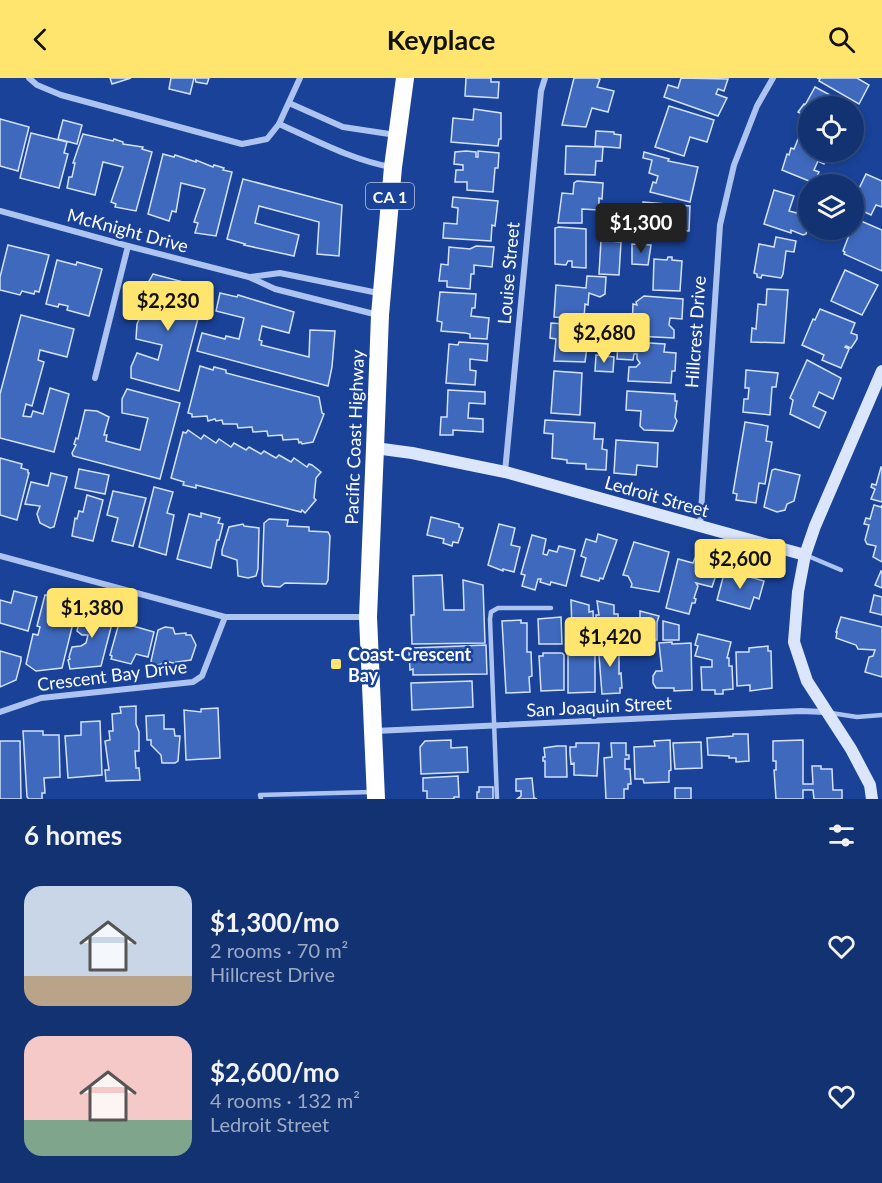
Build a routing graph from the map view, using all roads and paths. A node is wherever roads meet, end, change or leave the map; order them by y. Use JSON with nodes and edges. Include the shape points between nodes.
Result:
{"nodes":[{"id":1,"x":28,"y":78,"type":"edge"},
{"id":2,"x":300,"y":78,"type":"edge"},
{"id":3,"x":405,"y":78,"type":"edge"},
{"id":4,"x":545,"y":78,"type":"edge"},
{"id":5,"x":773,"y":78,"type":"edge"},
{"id":6,"x":289,"y":103,"type":"junction"},
{"id":7,"x":279,"y":124,"type":"junction"},
{"id":8,"x":397,"y":135,"type":"junction"},
{"id":9,"x":393,"y":167,"type":"junction"},
{"id":10,"x":0,"y":211,"type":"edge"},
{"id":11,"x":128,"y":246,"type":"junction"},
{"id":12,"x":249,"y":277,"type":"junction"},
{"id":13,"x":382,"y":293,"type":"junction"},
{"id":14,"x":380,"y":315,"type":"junction"},
{"id":15,"x":882,"y":371,"type":"edge"},
{"id":16,"x":95,"y":378,"type":"dead end"},
{"id":17,"x":375,"y":448,"type":"junction"},
{"id":18,"x":505,"y":472,"type":"junction"},
{"id":19,"x":700,"y":527,"type":"junction"},
{"id":20,"x":805,"y":555,"type":"junction"},
{"id":21,"x":0,"y":556,"type":"edge"},
{"id":22,"x":841,"y":570,"type":"dead end"},
{"id":23,"x":551,"y":608,"type":"dead end"},
{"id":24,"x":225,"y":617,"type":"junction"},
{"id":25,"x":368,"y":617,"type":"junction"},
{"id":26,"x":0,"y":712,"type":"edge"},
{"id":27,"x":825,"y":712,"type":"junction"},
{"id":28,"x":882,"y":715,"type":"edge"},
{"id":29,"x":493,"y":726,"type":"junction"},
{"id":30,"x":374,"y":731,"type":"junction"},
{"id":31,"x":376,"y":796,"type":"edge"},
{"id":32,"x":303,"y":797,"type":"edge"},
{"id":33,"x":261,"y":799,"type":"edge"},
{"id":34,"x":496,"y":799,"type":"edge"},
{"id":35,"x":872,"y":799,"type":"edge"}],
"edges":[{"from":1,"to":7,"type":"street","via":[[61,95],[242,144],[267,139]]},
{"from":2,"to":6,"type":"street"},
{"from":3,"to":8,"type":"highway","name":"Pacific Coast Highway","number":"CA 1"},
{"from":4,"to":18,"type":"street","name":"Louise Street"},
{"from":5,"to":19,"type":"street","name":"Hillcrest Drive","via":[[757,106],[734,165],[720,225]]},
{"from":6,"to":7,"type":"street"},
{"from":6,"to":8,"type":"street","via":[[343,128]]},
{"from":7,"to":9,"type":"street","via":[[334,148]]},
{"from":8,"to":9,"type":"highway","name":"Pacific Coast Highway","number":"CA 1"},
{"from":9,"to":13,"type":"highway","name":"Pacific Coast Highway","number":"CA 1"},
{"from":10,"to":11,"type":"street","name":"McKnight Drive"},
{"from":11,"to":12,"type":"street","name":"McKnight Drive"},
{"from":11,"to":16,"type":"street"},
{"from":12,"to":13,"type":"street","name":"McKnight Drive","via":[[280,273]]},
{"from":12,"to":14,"type":"street","name":"McKnight Drive","via":[[275,289]]},
{"from":13,"to":14,"type":"highway","name":"Pacific Coast Highway","number":"CA 1"},
{"from":14,"to":17,"type":"highway","name":"Pacific Coast Highway","number":"CA 1"},
{"from":15,"to":20,"type":"street"},
{"from":17,"to":18,"type":"street","name":"Ledroit Street"},
{"from":17,"to":25,"type":"highway","name":"Pacific Coast Highway","number":"CA 1"},
{"from":18,"to":19,"type":"street","name":"Ledroit Street"},
{"from":19,"to":20,"type":"street","name":"Ledroit Street"},
{"from":20,"to":22,"type":"lane"},
{"from":20,"to":27,"type":"street","via":[[794,642],[807,681]]},
{"from":21,"to":24,"type":"street"},
{"from":23,"to":29,"type":"lane","via":[[498,608],[491,612]]},
{"from":24,"to":25,"type":"street"},
{"from":24,"to":26,"type":"street","name":"Crescent Bay Drive","via":[[202,676],[193,682],[41,698]]},
{"from":25,"to":30,"type":"highway","name":"Pacific Coast Highway","number":"CA 1"},
{"from":27,"to":28,"type":"lane","via":[[857,717]]},
{"from":27,"to":29,"type":"street","name":"San Joaquin Street"},
{"from":27,"to":35,"type":"street","via":[[856,758],[870,785]]},
{"from":29,"to":30,"type":"street","name":"San Joaquin Street"},
{"from":29,"to":34,"type":"lane"},
{"from":30,"to":31,"type":"highway","name":"Pacific Coast Highway","number":"CA 1"},
{"from":31,"to":32,"type":"lane"},
{"from":32,"to":33,"type":"lane","via":[[260,795]]}]}
